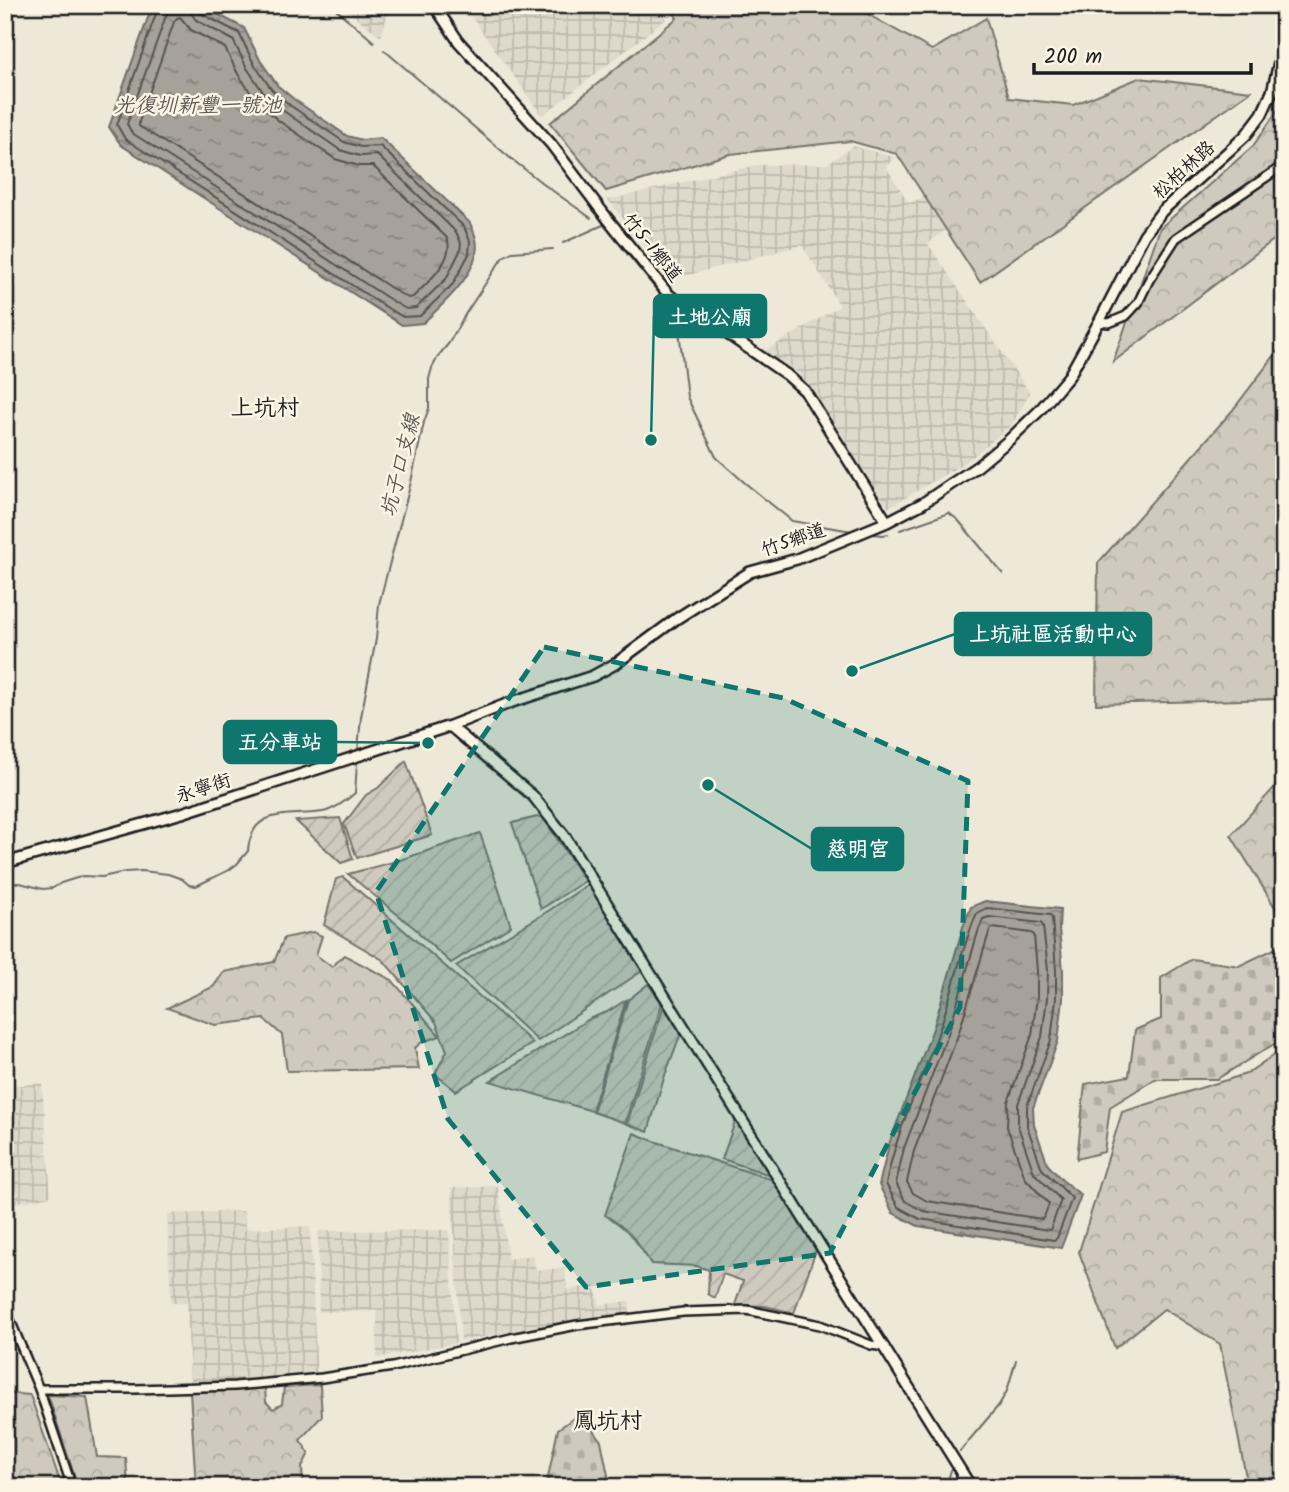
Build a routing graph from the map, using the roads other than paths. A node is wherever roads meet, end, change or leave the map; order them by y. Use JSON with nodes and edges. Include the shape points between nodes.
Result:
{"nodes":[{"id":1,"x":433,"y":5,"type":"edge"},
{"id":2,"x":1284,"y":42,"type":"edge"},
{"id":3,"x":1284,"y":165,"type":"edge"},
{"id":4,"x":1099,"y":322,"type":"junction"},
{"id":5,"x":887,"y":522,"type":"junction"},
{"id":6,"x":450,"y":726,"type":"junction"},
{"id":7,"x":5,"y":863,"type":"edge"},
{"id":8,"x":5,"y":1308,"type":"edge"},
{"id":9,"x":884,"y":1347,"type":"junction"},
{"id":10,"x":38,"y":1389,"type":"junction"},
{"id":11,"x":963,"y":1473,"type":"junction"},
{"id":12,"x":72,"y":1487,"type":"edge"},
{"id":13,"x":957,"y":1487,"type":"edge"},
{"id":14,"x":971,"y":1487,"type":"edge"}],
"edges":[{"from":1,"to":5,"type":"street","name":"竹5-1鄉道","via":[[459,42],[551,144],[668,294],[805,390]]},
{"from":2,"to":4,"type":"street","name":"松柏林路","via":[[1262,114],[1246,135],[1156,218]]},
{"from":3,"to":4,"type":"street","via":[[1175,239],[1139,303],[1126,316]]},
{"from":4,"to":5,"type":"street","name":"竹5鄉道","via":[[1069,376],[1009,440],[951,485]]},
{"from":5,"to":6,"type":"street","name":"竹5鄉道","via":[[797,559],[750,572],[593,676]]},
{"from":6,"to":7,"type":"street","name":"永寧街","via":[[182,813]]},
{"from":6,"to":9,"type":"street","via":[[533,796],[564,835]]},
{"from":8,"to":10,"type":"street"},
{"from":9,"to":10,"type":"street","via":[[820,1325],[747,1310],[683,1312],[577,1325],[393,1367],[322,1378],[135,1390]]},
{"from":9,"to":11,"type":"street"},
{"from":10,"to":12,"type":"street"},
{"from":11,"to":13,"type":"street"},
{"from":11,"to":14,"type":"street"}]}
